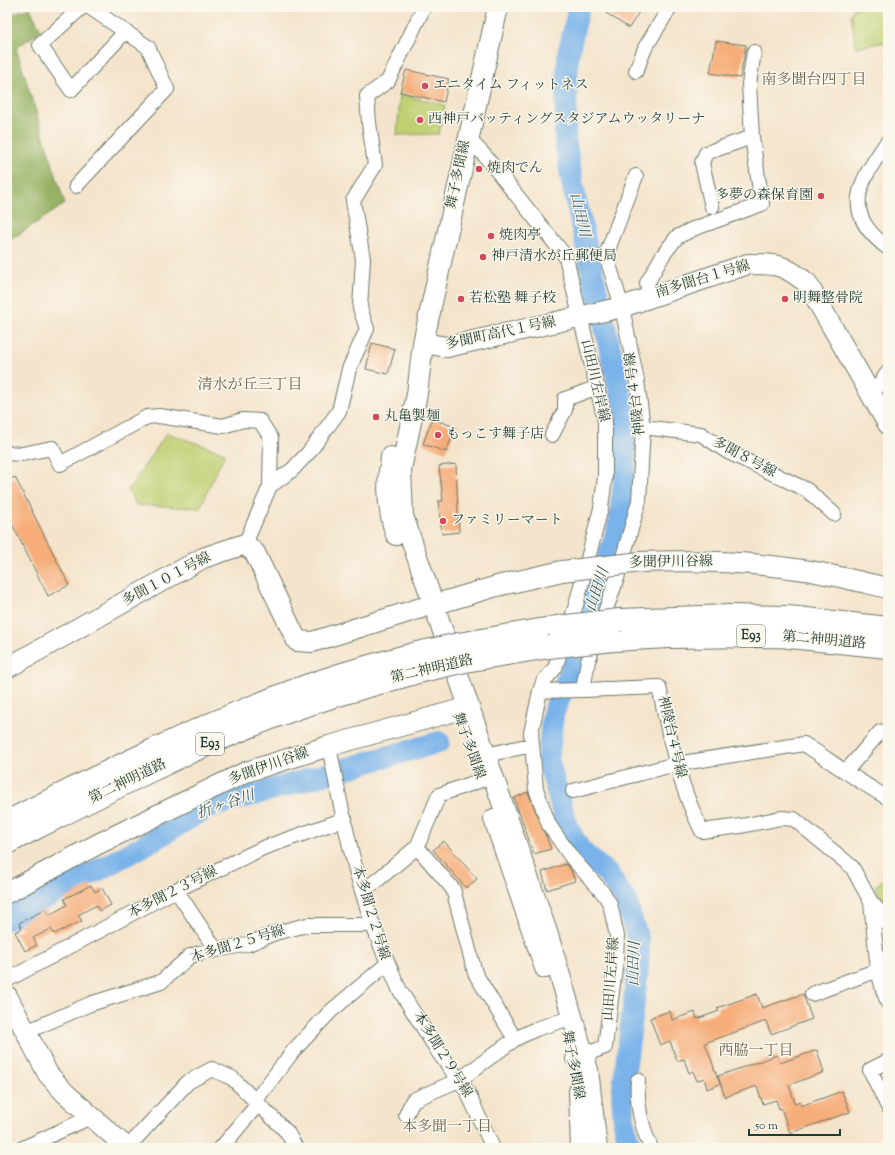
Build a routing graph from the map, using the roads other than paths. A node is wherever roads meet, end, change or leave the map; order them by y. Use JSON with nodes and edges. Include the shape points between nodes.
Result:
{"nodes":[{"id":1,"x":82,"y":7,"type":"edge"},
{"id":2,"x":89,"y":7,"type":"edge"},
{"id":3,"x":424,"y":7,"type":"edge"},
{"id":4,"x":498,"y":7,"type":"edge"},
{"id":5,"x":670,"y":7,"type":"edge"},
{"id":6,"x":125,"y":32,"type":"junction"},
{"id":7,"x":754,"y":52,"type":"dead end"},
{"id":8,"x":636,"y":71,"type":"dead end"},
{"id":9,"x":467,"y":137,"type":"junction"},
{"id":10,"x":752,"y":137,"type":"junction"},
{"id":11,"x":888,"y":140,"type":"edge"},
{"id":12,"x":636,"y":176,"type":"dead end"},
{"id":13,"x":76,"y":186,"type":"dead end"},
{"id":14,"x":712,"y":207,"type":"dead end"},
{"id":15,"x":888,"y":248,"type":"edge"},
{"id":16,"x":649,"y":296,"type":"junction"},
{"id":17,"x":622,"y":307,"type":"junction"},
{"id":18,"x":579,"y":317,"type":"junction"},
{"id":19,"x":422,"y":343,"type":"junction"},
{"id":20,"x":888,"y":372,"type":"edge"},
{"id":21,"x":598,"y":387,"type":"junction"},
{"id":22,"x":872,"y":394,"type":"junction"},
{"id":23,"x":888,"y":424,"type":"edge"},
{"id":24,"x":643,"y":427,"type":"junction"},
{"id":25,"x":552,"y":435,"type":"dead end"},
{"id":26,"x":7,"y":453,"type":"edge"},
{"id":27,"x":270,"y":486,"type":"junction"},
{"id":28,"x":834,"y":514,"type":"dead end"},
{"id":29,"x":245,"y":544,"type":"junction"},
{"id":30,"x":888,"y":588,"type":"edge"},
{"id":31,"x":427,"y":606,"type":"junction"},
{"id":32,"x":888,"y":628,"type":"edge"},
{"id":33,"x":553,"y":637,"type":"junction"},
{"id":34,"x":888,"y":647,"type":"edge"},
{"id":35,"x":420,"y":662,"type":"junction"},
{"id":36,"x":7,"y":668,"type":"edge"},
{"id":37,"x":583,"y":690,"type":"junction"},
{"id":38,"x":540,"y":691,"type":"junction"},
{"id":39,"x":462,"y":708,"type":"junction"},
{"id":40,"x":888,"y":731,"type":"edge"},
{"id":41,"x":531,"y":744,"type":"junction"},
{"id":42,"x":329,"y":746,"type":"junction"},
{"id":43,"x":486,"y":756,"type":"junction"},
{"id":44,"x":676,"y":764,"type":"junction"},
{"id":45,"x":846,"y":771,"type":"junction"},
{"id":46,"x":487,"y":779,"type":"junction"},
{"id":47,"x":573,"y":791,"type":"dead end"},
{"id":48,"x":888,"y":798,"type":"edge"},
{"id":49,"x":345,"y":819,"type":"junction"},
{"id":50,"x":7,"y":822,"type":"edge"},
{"id":51,"x":7,"y":843,"type":"edge"},
{"id":52,"x":417,"y":847,"type":"junction"},
{"id":53,"x":176,"y":890,"type":"junction"},
{"id":54,"x":362,"y":890,"type":"junction"},
{"id":55,"x":7,"y":893,"type":"edge"},
{"id":56,"x":871,"y":902,"type":"junction"},
{"id":57,"x":372,"y":925,"type":"junction"},
{"id":58,"x":888,"y":925,"type":"edge"},
{"id":59,"x":216,"y":950,"type":"junction"},
{"id":60,"x":388,"y":964,"type":"junction"},
{"id":61,"x":878,"y":970,"type":"junction"},
{"id":62,"x":7,"y":980,"type":"edge"},
{"id":63,"x":812,"y":994,"type":"dead end"},
{"id":64,"x":7,"y":996,"type":"edge"},
{"id":65,"x":888,"y":1003,"type":"edge"},
{"id":66,"x":568,"y":1019,"type":"junction"},
{"id":67,"x":26,"y":1032,"type":"junction"},
{"id":68,"x":515,"y":1039,"type":"junction"},
{"id":69,"x":579,"y":1058,"type":"junction"},
{"id":70,"x":888,"y":1061,"type":"edge"},
{"id":71,"x":459,"y":1080,"type":"junction"},
{"id":72,"x":638,"y":1080,"type":"dead end"},
{"id":73,"x":257,"y":1102,"type":"junction"},
{"id":74,"x":888,"y":1107,"type":"edge"},
{"id":75,"x":406,"y":1115,"type":"dead end"},
{"id":76,"x":91,"y":1117,"type":"junction"},
{"id":77,"x":597,"y":1140,"type":"edge"},
{"id":78,"x":24,"y":1148,"type":"edge"},
{"id":79,"x":127,"y":1148,"type":"edge"},
{"id":80,"x":221,"y":1148,"type":"edge"},
{"id":81,"x":296,"y":1148,"type":"edge"},
{"id":82,"x":492,"y":1148,"type":"edge"},
{"id":83,"x":581,"y":1148,"type":"edge"},
{"id":84,"x":606,"y":1148,"type":"edge"},
{"id":85,"x":651,"y":1148,"type":"edge"}],
"edges":[{"from":1,"to":6,"type":"street","via":[[40,45],[71,90]]},
{"from":2,"to":6,"type":"street"},
{"from":3,"to":27,"type":"street","via":[[388,81],[367,96],[375,165],[354,200],[363,259],[360,308],[367,329],[349,369],[339,411],[309,452],[292,470]]},
{"from":4,"to":9,"type":"street","name":"舞子多聞線"},
{"from":5,"to":8,"type":"street","via":[[645,48]]},
{"from":6,"to":13,"type":"street","via":[[148,47],[167,89]]},
{"from":7,"to":10,"type":"street","via":[[749,84]]},
{"from":9,"to":18,"type":"street","name":"山田川左岸線","via":[[566,258]]},
{"from":9,"to":19,"type":"street","name":"舞子多聞線"},
{"from":10,"to":14,"type":"street","via":[[706,152],[702,163]]},
{"from":10,"to":16,"type":"street","via":[[762,204],[677,236],[647,283]]},
{"from":11,"to":15,"type":"street","via":[[870,166],[858,190],[858,201],[863,221],[876,239]]},
{"from":12,"to":17,"type":"street","name":"神陵台４号線","via":[[606,255]]},
{"from":16,"to":17,"type":"street","name":"南多聞台１号線"},
{"from":16,"to":22,"type":"street","name":"南多聞台１号線","via":[[748,264],[769,264],[788,268],[807,283]]},
{"from":17,"to":18,"type":"street","name":"南多聞台１号線"},
{"from":17,"to":24,"type":"street","name":"神陵台４号線","via":[[637,381]]},
{"from":18,"to":19,"type":"street","name":"多聞町高代１号線","via":[[447,347]]},
{"from":18,"to":21,"type":"street","name":"山田川左岸線"},
{"from":19,"to":31,"type":"street","name":"舞子多聞線","via":[[417,394],[401,469],[403,516]]},
{"from":20,"to":22,"type":"street"},
{"from":21,"to":25,"type":"street","via":[[565,399],[565,410]]},
{"from":21,"to":38,"type":"street","name":"山田川左岸線","via":[[605,422],[602,508],[576,605],[555,668],[543,682]]},
{"from":22,"to":23,"type":"street","name":"南多聞台１号線"},
{"from":24,"to":28,"type":"street","name":"多聞８号線","via":[[701,434],[728,452],[807,490]]},
{"from":24,"to":37,"type":"street","name":"神陵台４号線","via":[[639,501],[617,578],[588,661]]},
{"from":26,"to":27,"type":"street","via":[[22,454],[52,448],[60,464],[147,417],[159,416],[223,426],[243,420],[260,421],[271,438]]},
{"from":27,"to":29,"type":"street"},
{"from":29,"to":31,"type":"street","via":[[255,553],[297,640],[312,642]]},
{"from":29,"to":36,"type":"street","name":"多聞１０１号線","via":[[203,558]]},
{"from":30,"to":31,"type":"street","name":"多聞伊川谷線","bridge":true,"via":[[810,571],[758,565],[641,562],[562,571]]},
{"from":31,"to":39,"type":"street","name":"舞子多聞線"},
{"from":32,"to":33,"type":"highway","name":"第二神明道路","number":"E93","bridge":true,"via":[[788,617],[729,616],[620,620]]},
{"from":33,"to":34,"type":"highway","name":"第二神明道路","number":"E93","bridge":true,"via":[[613,640],[684,636],[780,636]]},
{"from":33,"to":35,"type":"highway","name":"第二神明道路","number":"E93","bridge":true},
{"from":35,"to":50,"type":"highway","name":"第二神明道路","number":"E93","via":[[361,669],[303,687],[234,714],[113,769]]},
{"from":35,"to":51,"type":"highway","name":"第二神明道路","number":"E93","via":[[240,731],[148,772]]},
{"from":37,"to":38,"type":"street"},
{"from":37,"to":44,"type":"street","name":"神陵台４号線","via":[[659,687]]},
{"from":38,"to":41,"type":"street","name":"山田川左岸線"},
{"from":39,"to":42,"type":"street","name":"多聞伊川谷線"},
{"from":39,"to":43,"type":"street","name":"舞子多聞線"},
{"from":39,"to":46,"type":"street","name":"舞子多聞線"},
{"from":40,"to":45,"type":"street","via":[[880,732]]},
{"from":41,"to":43,"type":"street"},
{"from":41,"to":69,"type":"street","name":"山田川左岸線","via":[[536,789],[549,825],[572,858],[604,894],[610,904],[617,936],[605,1047]]},
{"from":42,"to":49,"type":"street","name":"本多聞２２号線"},
{"from":42,"to":55,"type":"street","name":"多聞伊川谷線","via":[[246,772],[96,845]]},
{"from":43,"to":46,"type":"street","name":"舞子多聞線"},
{"from":44,"to":45,"type":"street","via":[[804,744]]},
{"from":44,"to":47,"type":"street"},
{"from":44,"to":56,"type":"street","name":"神陵台４号線","via":[[688,804],[702,831],[781,818],[794,819],[852,867]]},
{"from":45,"to":48,"type":"street","via":[[857,781]]},
{"from":46,"to":52,"type":"street","via":[[439,795]]},
{"from":46,"to":66,"type":"street","name":"舞子多聞線","via":[[528,873]]},
{"from":49,"to":53,"type":"street","name":"本多聞２３号線","via":[[263,848]]},
{"from":49,"to":54,"type":"street","name":"本多聞２２号線"},
{"from":52,"to":54,"type":"street"},
{"from":52,"to":68,"type":"street","via":[[453,889],[475,973]]},
{"from":53,"to":59,"type":"street"},
{"from":53,"to":62,"type":"street","name":"本多聞２３号線"},
{"from":54,"to":57,"type":"street","name":"本多聞２２号線"},
{"from":56,"to":58,"type":"street","via":[[882,913]]},
{"from":56,"to":61,"type":"street","name":"神陵台４号線"},
{"from":57,"to":59,"type":"street","name":"本多聞２５号線","via":[[307,924],[248,944]]},
{"from":57,"to":60,"type":"street","name":"本多聞２２号線"},
{"from":59,"to":67,"type":"street","name":"本多聞２５号線","via":[[190,956],[161,982],[90,1004]]},
{"from":60,"to":71,"type":"street","name":"本多聞２９号線","via":[[399,989]]},
{"from":60,"to":73,"type":"street","name":"本多聞２２号線","via":[[326,1016],[294,1050]]},
{"from":61,"to":63,"type":"street"},
{"from":61,"to":65,"type":"street","name":"神陵台４号線"},
{"from":64,"to":67,"type":"street"},
{"from":66,"to":68,"type":"street"},
{"from":66,"to":69,"type":"street","name":"舞子多聞線"},
{"from":67,"to":76,"type":"street","via":[[48,1074],[64,1093]]},
{"from":68,"to":71,"type":"street"},
{"from":69,"to":77,"type":"street","name":"舞子多聞線"},
{"from":69,"to":83,"type":"street","name":"舞子多聞線"},
{"from":70,"to":74,"type":"street","via":[[870,1070]]},
{"from":71,"to":75,"type":"street","via":[[413,1100]]},
{"from":71,"to":82,"type":"street","name":"本多聞２９号線","via":[[467,1091]]},
{"from":72,"to":85,"type":"street","via":[[636,1098],[640,1120]]},
{"from":73,"to":79,"type":"street","via":[[232,1078],[212,1068],[188,1082]]},
{"from":73,"to":80,"type":"street","name":"本多聞２２号線"},
{"from":73,"to":81,"type":"street","via":[[287,1132]]},
{"from":76,"to":78,"type":"street"},
{"from":76,"to":79,"type":"street"},
{"from":77,"to":84,"type":"street"}]}
